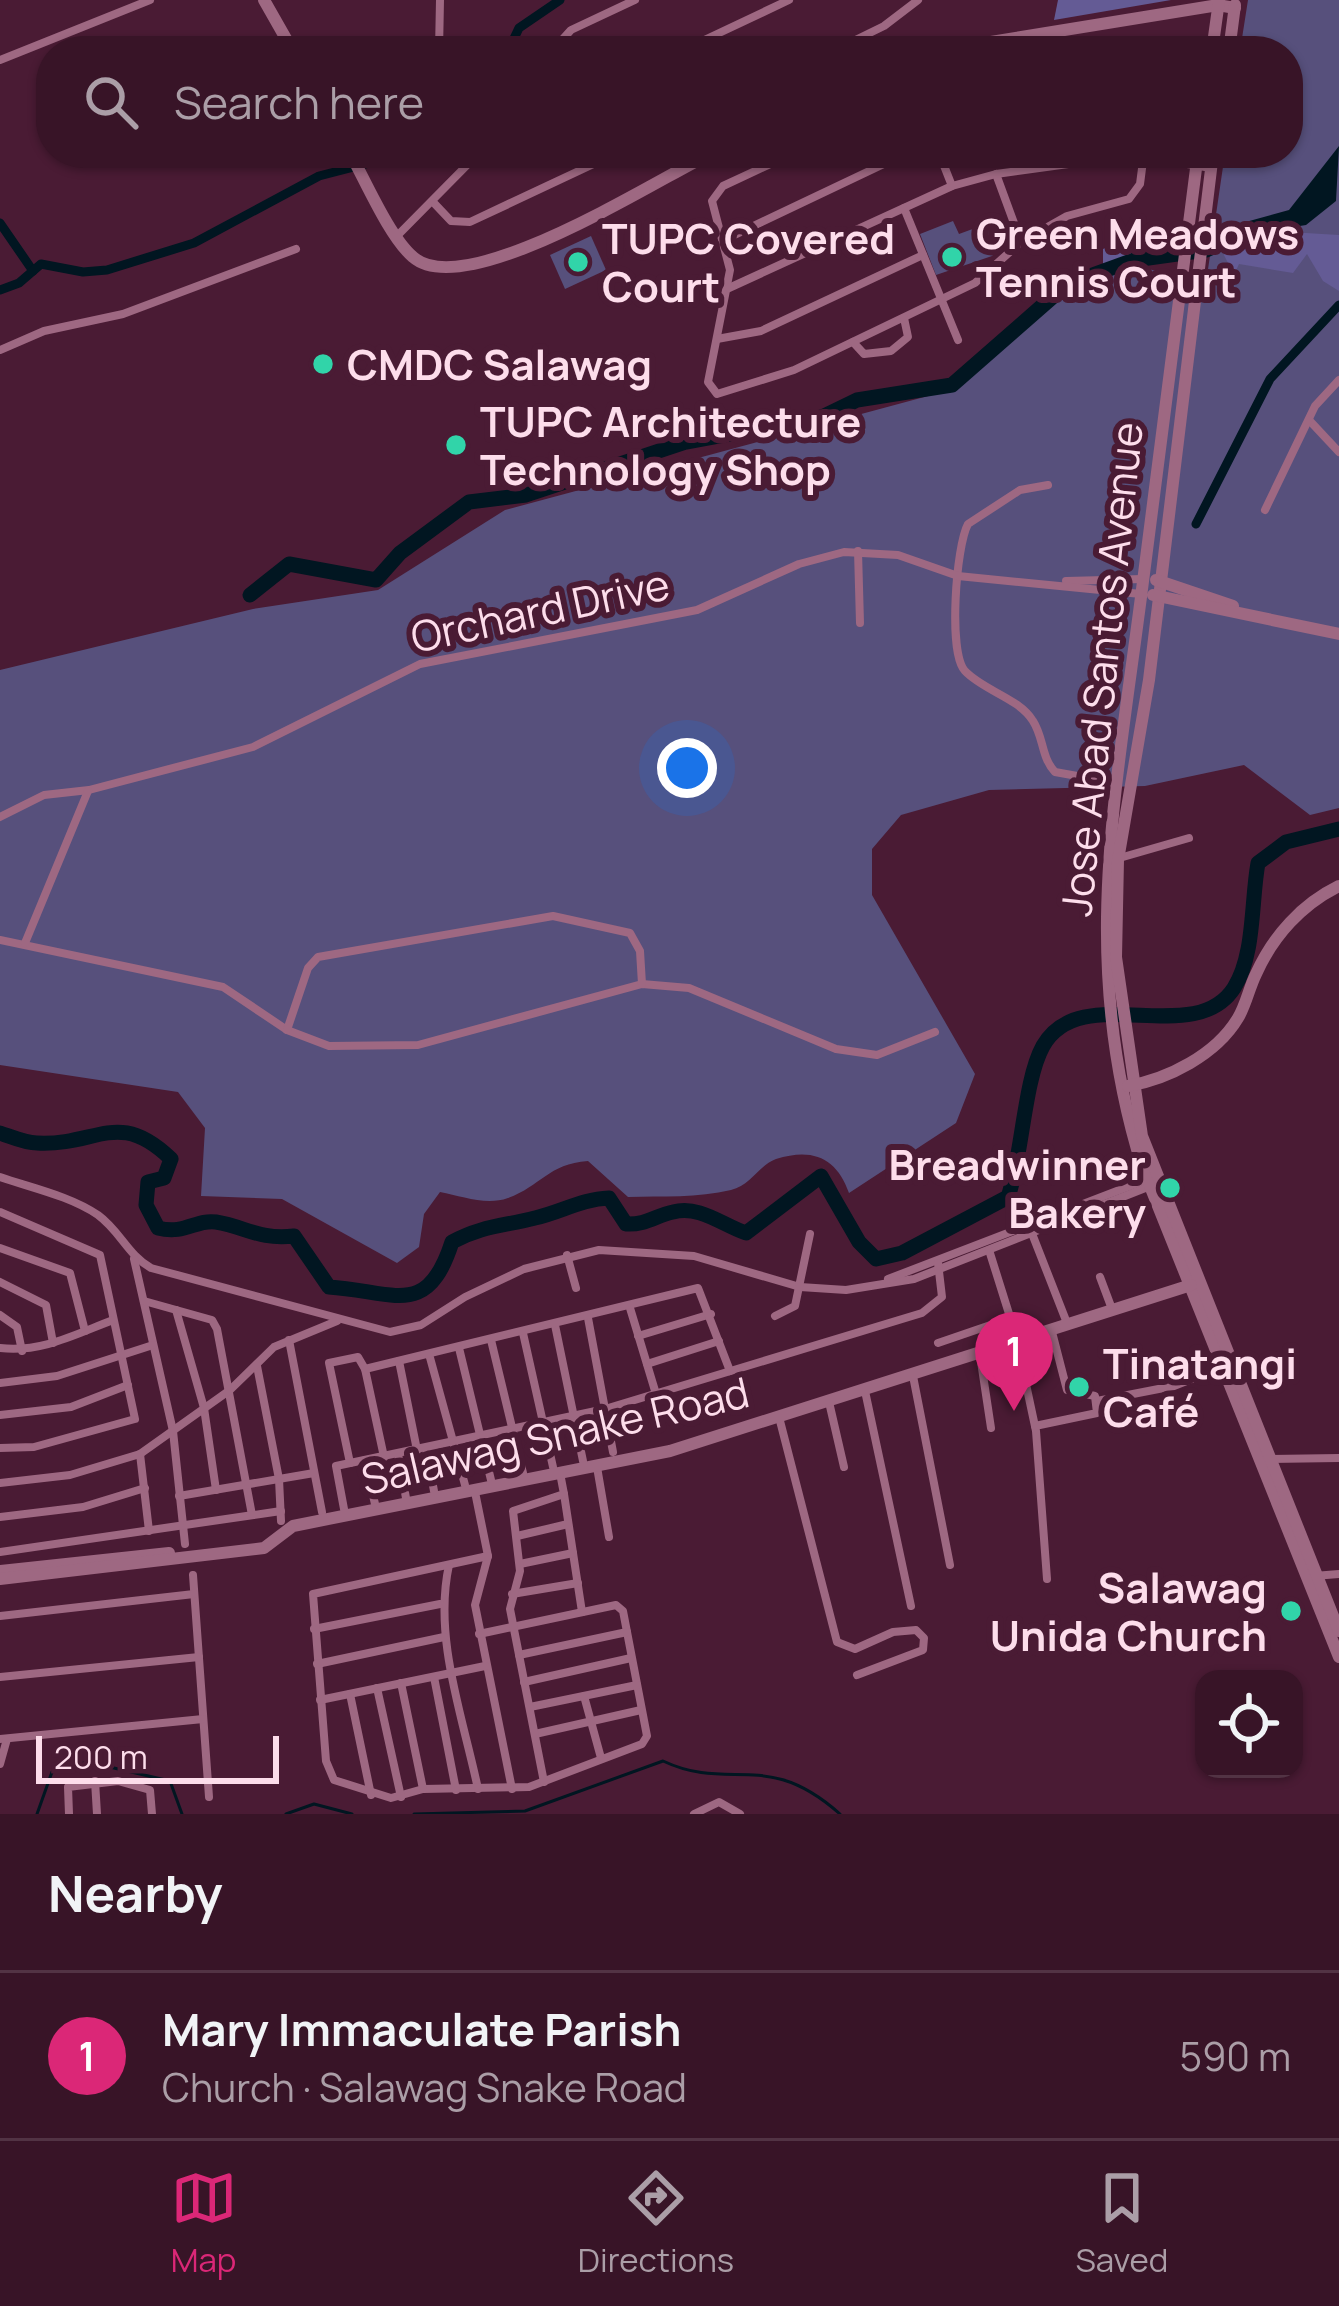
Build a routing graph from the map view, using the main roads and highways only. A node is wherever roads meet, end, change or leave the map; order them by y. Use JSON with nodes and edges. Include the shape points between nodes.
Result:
{"nodes":[{"id":1,"x":264,"y":0,"type":"edge"},
{"id":2,"x":1219,"y":3,"type":"edge"},
{"id":3,"x":1235,"y":4,"type":"edge"},
{"id":4,"x":284,"y":36,"type":"edge"},
{"id":5,"x":1024,"y":36,"type":"edge"},
{"id":6,"x":1214,"y":36,"type":"edge"},
{"id":7,"x":1231,"y":36,"type":"edge"},
{"id":8,"x":359,"y":168,"type":"edge"},
{"id":9,"x":682,"y":168,"type":"edge"},
{"id":10,"x":1203,"y":168,"type":"edge"},
{"id":11,"x":1205,"y":168,"type":"edge"},
{"id":12,"x":1143,"y":579,"type":"junction"},
{"id":13,"x":1159,"y":588,"type":"junction"},
{"id":14,"x":1141,"y":595,"type":"junction"},
{"id":15,"x":1336,"y":633,"type":"edge"},
{"id":16,"x":1113,"y":859,"type":"junction"},
{"id":17,"x":1339,"y":886,"type":"edge"},
{"id":18,"x":1126,"y":1078,"type":"junction"},
{"id":19,"x":1193,"y":1285,"type":"junction"},
{"id":20,"x":0,"y":1575,"type":"edge"},
{"id":21,"x":1312,"y":1577,"type":"junction"},
{"id":22,"x":1339,"y":1631,"type":"edge"},
{"id":23,"x":1339,"y":1657,"type":"edge"}],
"edges":[{"from":1,"to":4,"type":"main road"},
{"from":2,"to":3,"type":"main road"},
{"from":2,"to":5,"type":"main road"},
{"from":2,"to":6,"type":"main road"},
{"from":3,"to":7,"type":"main road"},
{"from":8,"to":9,"type":"main road","via":[[409,254],[427,265],[512,254]]},
{"from":10,"to":12,"type":"main road","name":"Jose Abad Santos Avenue"},
{"from":11,"to":13,"type":"main road","name":"Jose Abad Santos Avenue","via":[[1204,235]]},
{"from":12,"to":13,"type":"main road","name":"Orchard Drive"},
{"from":12,"to":14,"type":"main road","name":"Jose Abad Santos Avenue"},
{"from":13,"to":14,"type":"main road","name":"Orchard Drive"},
{"from":13,"to":15,"type":"main road","name":"Orchard Drive"},
{"from":13,"to":16,"type":"main road","name":"Jose Abad Santos Avenue","via":[[1136,769]]},
{"from":14,"to":16,"type":"main road","name":"Jose Abad Santos Avenue"},
{"from":16,"to":18,"type":"main road","name":"Jose Abad Santos Avenue","via":[[1103,920]]},
{"from":17,"to":18,"type":"main road","via":[[1289,923],[1226,1034],[1181,1069]]},
{"from":18,"to":19,"type":"main road","name":"Jose Abad Santos Avenue","via":[[1151,1182]]},
{"from":19,"to":20,"type":"main road","name":"Salawag Snake Road","via":[[670,1450],[293,1526],[272,1539]]},
{"from":19,"to":21,"type":"main road","name":"Jose Abad Santos Avenue"},
{"from":21,"to":22,"type":"main road","name":"Jose Abad Santos Avenue"},
{"from":21,"to":23,"type":"main road","name":"Jose Abad Santos Avenue"}]}
